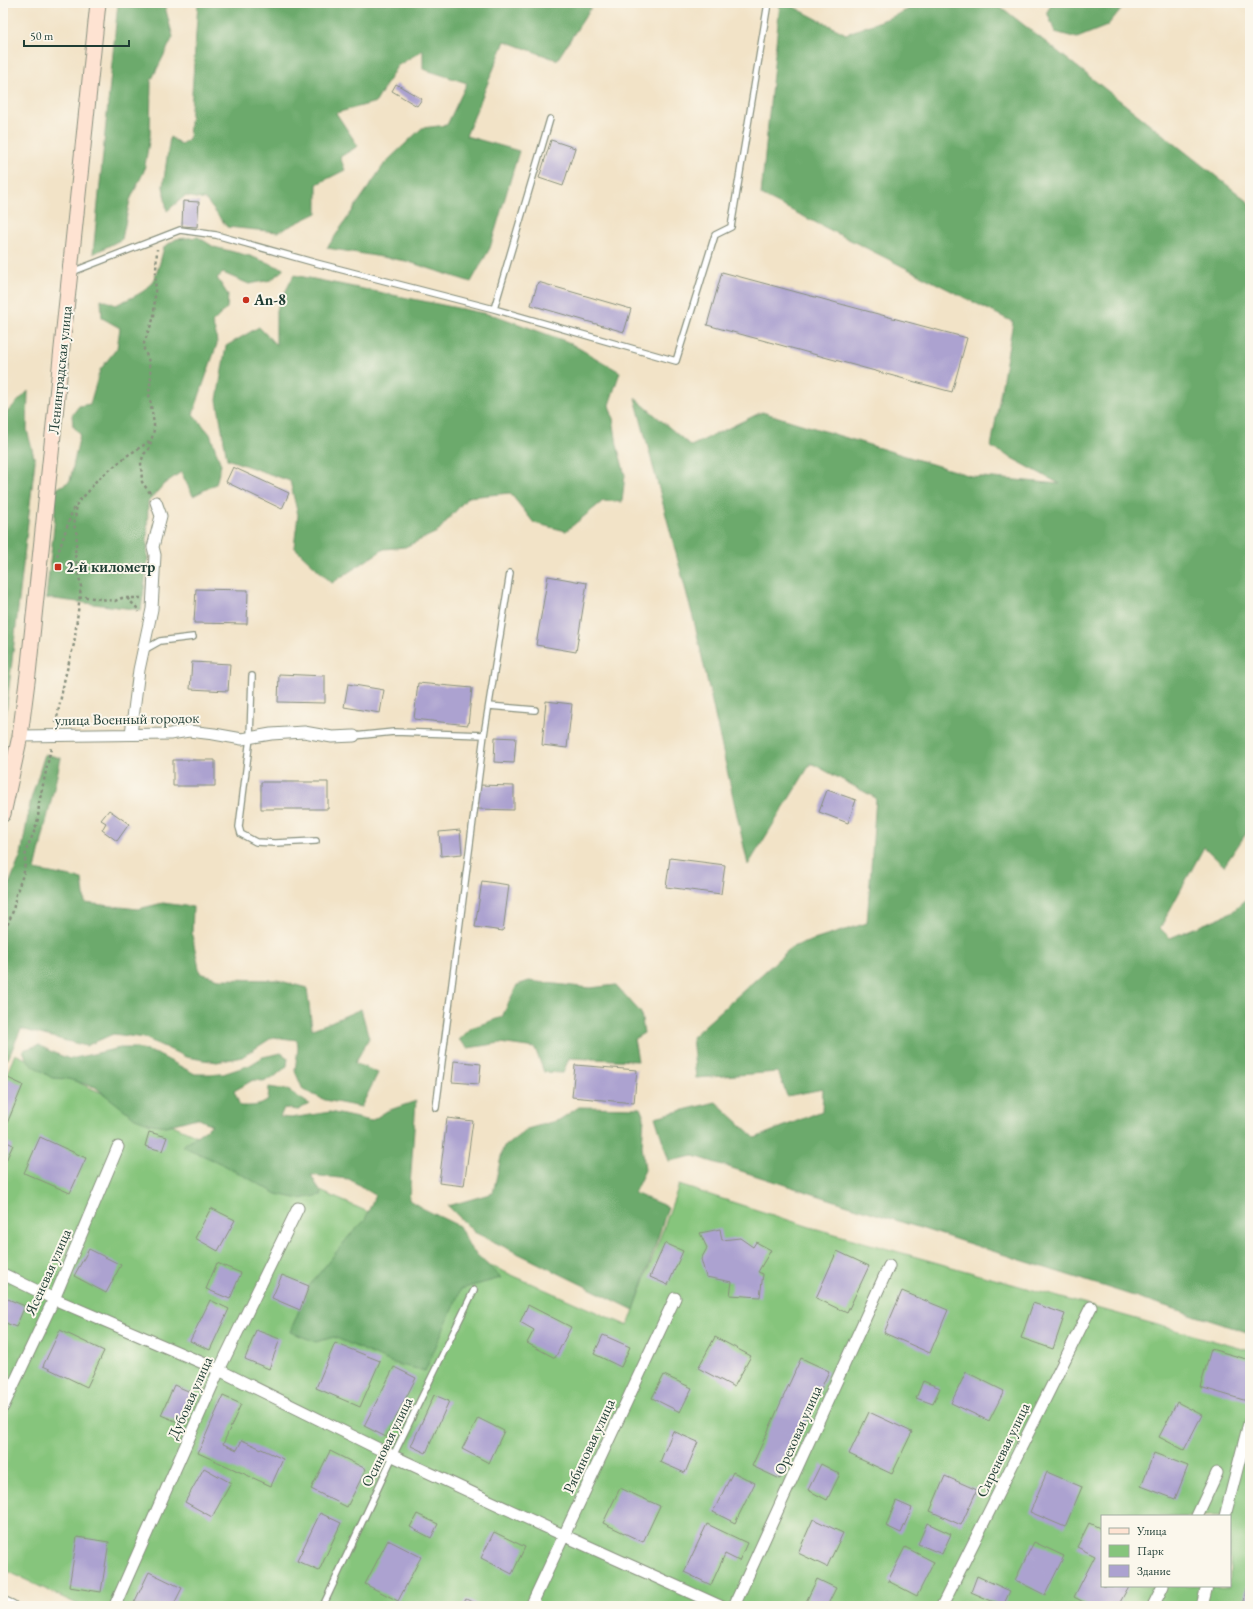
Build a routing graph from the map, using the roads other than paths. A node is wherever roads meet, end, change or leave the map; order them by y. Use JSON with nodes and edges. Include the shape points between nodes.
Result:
{"nodes":[{"id":1,"x":98,"y":3,"type":"edge"},
{"id":2,"x":768,"y":3,"type":"edge"},
{"id":3,"x":550,"y":119,"type":"dead end"},
{"id":4,"x":69,"y":273,"type":"junction"},
{"id":5,"x":494,"y":309,"type":"junction"},
{"id":6,"x":156,"y":502,"type":"road end"},
{"id":7,"x":510,"y":573,"type":"dead end"},
{"id":8,"x":193,"y":637,"type":"dead end"},
{"id":9,"x":142,"y":651,"type":"junction"},
{"id":10,"x":252,"y":676,"type":"dead end"},
{"id":11,"x":489,"y":706,"type":"junction"},
{"id":12,"x":534,"y":710,"type":"dead end"},
{"id":13,"x":131,"y":734,"type":"junction"},
{"id":14,"x":484,"y":735,"type":"junction"},
{"id":15,"x":20,"y":736,"type":"junction"},
{"id":16,"x":354,"y":736,"type":"joint"},
{"id":17,"x":250,"y":738,"type":"junction"},
{"id":18,"x":4,"y":809,"type":"edge"},
{"id":19,"x":316,"y":841,"type":"dead end"},
{"id":20,"x":436,"y":1108,"type":"dead end"},
{"id":21,"x":118,"y":1147,"type":"dead end"},
{"id":22,"x":298,"y":1208,"type":"dead end"},
{"id":23,"x":889,"y":1266,"type":"dead end"},
{"id":24,"x":3,"y":1274,"type":"edge"},
{"id":25,"x":474,"y":1290,"type":"dead end"},
{"id":26,"x":54,"y":1298,"type":"junction"},
{"id":27,"x":674,"y":1298,"type":"dead end"},
{"id":28,"x":1091,"y":1307,"type":"dead end"},
{"id":29,"x":219,"y":1370,"type":"junction"},
{"id":30,"x":3,"y":1407,"type":"edge"},
{"id":31,"x":1249,"y":1423,"type":"dead end"},
{"id":32,"x":393,"y":1456,"type":"junction"},
{"id":33,"x":1217,"y":1473,"type":"dead end"},
{"id":34,"x":1196,"y":1515,"type":"edge"},
{"id":35,"x":1225,"y":1515,"type":"edge"},
{"id":36,"x":563,"y":1536,"type":"junction"},
{"id":37,"x":1162,"y":1587,"type":"edge"},
{"id":38,"x":1207,"y":1587,"type":"edge"},
{"id":39,"x":3,"y":1602,"type":"edge"},
{"id":40,"x":116,"y":1603,"type":"dead end"},
{"id":41,"x":12,"y":1606,"type":"edge"},
{"id":42,"x":323,"y":1606,"type":"edge"},
{"id":43,"x":530,"y":1606,"type":"edge"},
{"id":44,"x":720,"y":1606,"type":"edge"},
{"id":45,"x":734,"y":1606,"type":"edge"},
{"id":46,"x":942,"y":1606,"type":"edge"},
{"id":47,"x":1153,"y":1606,"type":"edge"},
{"id":48,"x":1202,"y":1606,"type":"edge"}],
"edges":[{"from":1,"to":4,"type":"main road","name":"Ленинградская улица"},
{"from":2,"to":5,"type":"lane","via":[[731,227],[715,235],[676,361]]},
{"from":3,"to":5,"type":"lane"},
{"from":4,"to":5,"type":"lane","via":[[180,230],[216,236]]},
{"from":4,"to":15,"type":"main road","name":"Ленинградская улица","via":[[41,558]]},
{"from":6,"to":9,"type":"street","via":[[161,516],[153,547],[153,598]]},
{"from":7,"to":11,"type":"lane"},
{"from":8,"to":9,"type":"lane","via":[[160,641]]},
{"from":9,"to":13,"type":"street"},
{"from":10,"to":17,"type":"lane"},
{"from":11,"to":12,"type":"lane"},
{"from":11,"to":14,"type":"lane"},
{"from":13,"to":15,"type":"street","name":"улица Военный городок"},
{"from":13,"to":17,"type":"street","name":"улица Военный городок","via":[[170,734],[189,731],[235,739]]},
{"from":14,"to":16,"type":"lane","via":[[394,732]]},
{"from":14,"to":20,"type":"lane"},
{"from":15,"to":18,"type":"main road","name":"Ленинградская улица"},
{"from":16,"to":17,"type":"street","name":"улица Военный городок","via":[[332,737],[304,732]]},
{"from":17,"to":19,"type":"lane","via":[[239,827],[241,834],[256,842]]},
{"from":21,"to":26,"type":"street","name":"Ясеневая улица"},
{"from":22,"to":29,"type":"street","name":"Дубовая улица"},
{"from":23,"to":45,"type":"street","name":"Ореховая улица"},
{"from":24,"to":26,"type":"street"},
{"from":25,"to":32,"type":"lane","name":"Осиновая улица"},
{"from":26,"to":29,"type":"street"},
{"from":26,"to":30,"type":"street","name":"Ясеневая улица"},
{"from":27,"to":36,"type":"street","name":"Рябиновая улица"},
{"from":28,"to":46,"type":"street","name":"Сиреневая улица"},
{"from":29,"to":32,"type":"street"},
{"from":29,"to":40,"type":"street","name":"Дубовая улица"},
{"from":31,"to":35,"type":"street"},
{"from":32,"to":36,"type":"street"},
{"from":32,"to":42,"type":"lane","name":"Осиновая улица"},
{"from":33,"to":34,"type":"street"},
{"from":36,"to":43,"type":"street","name":"Рябиновая улица"},
{"from":36,"to":44,"type":"street"},
{"from":37,"to":47,"type":"street"},
{"from":38,"to":48,"type":"street"},
{"from":39,"to":41,"type":"street"}]}
